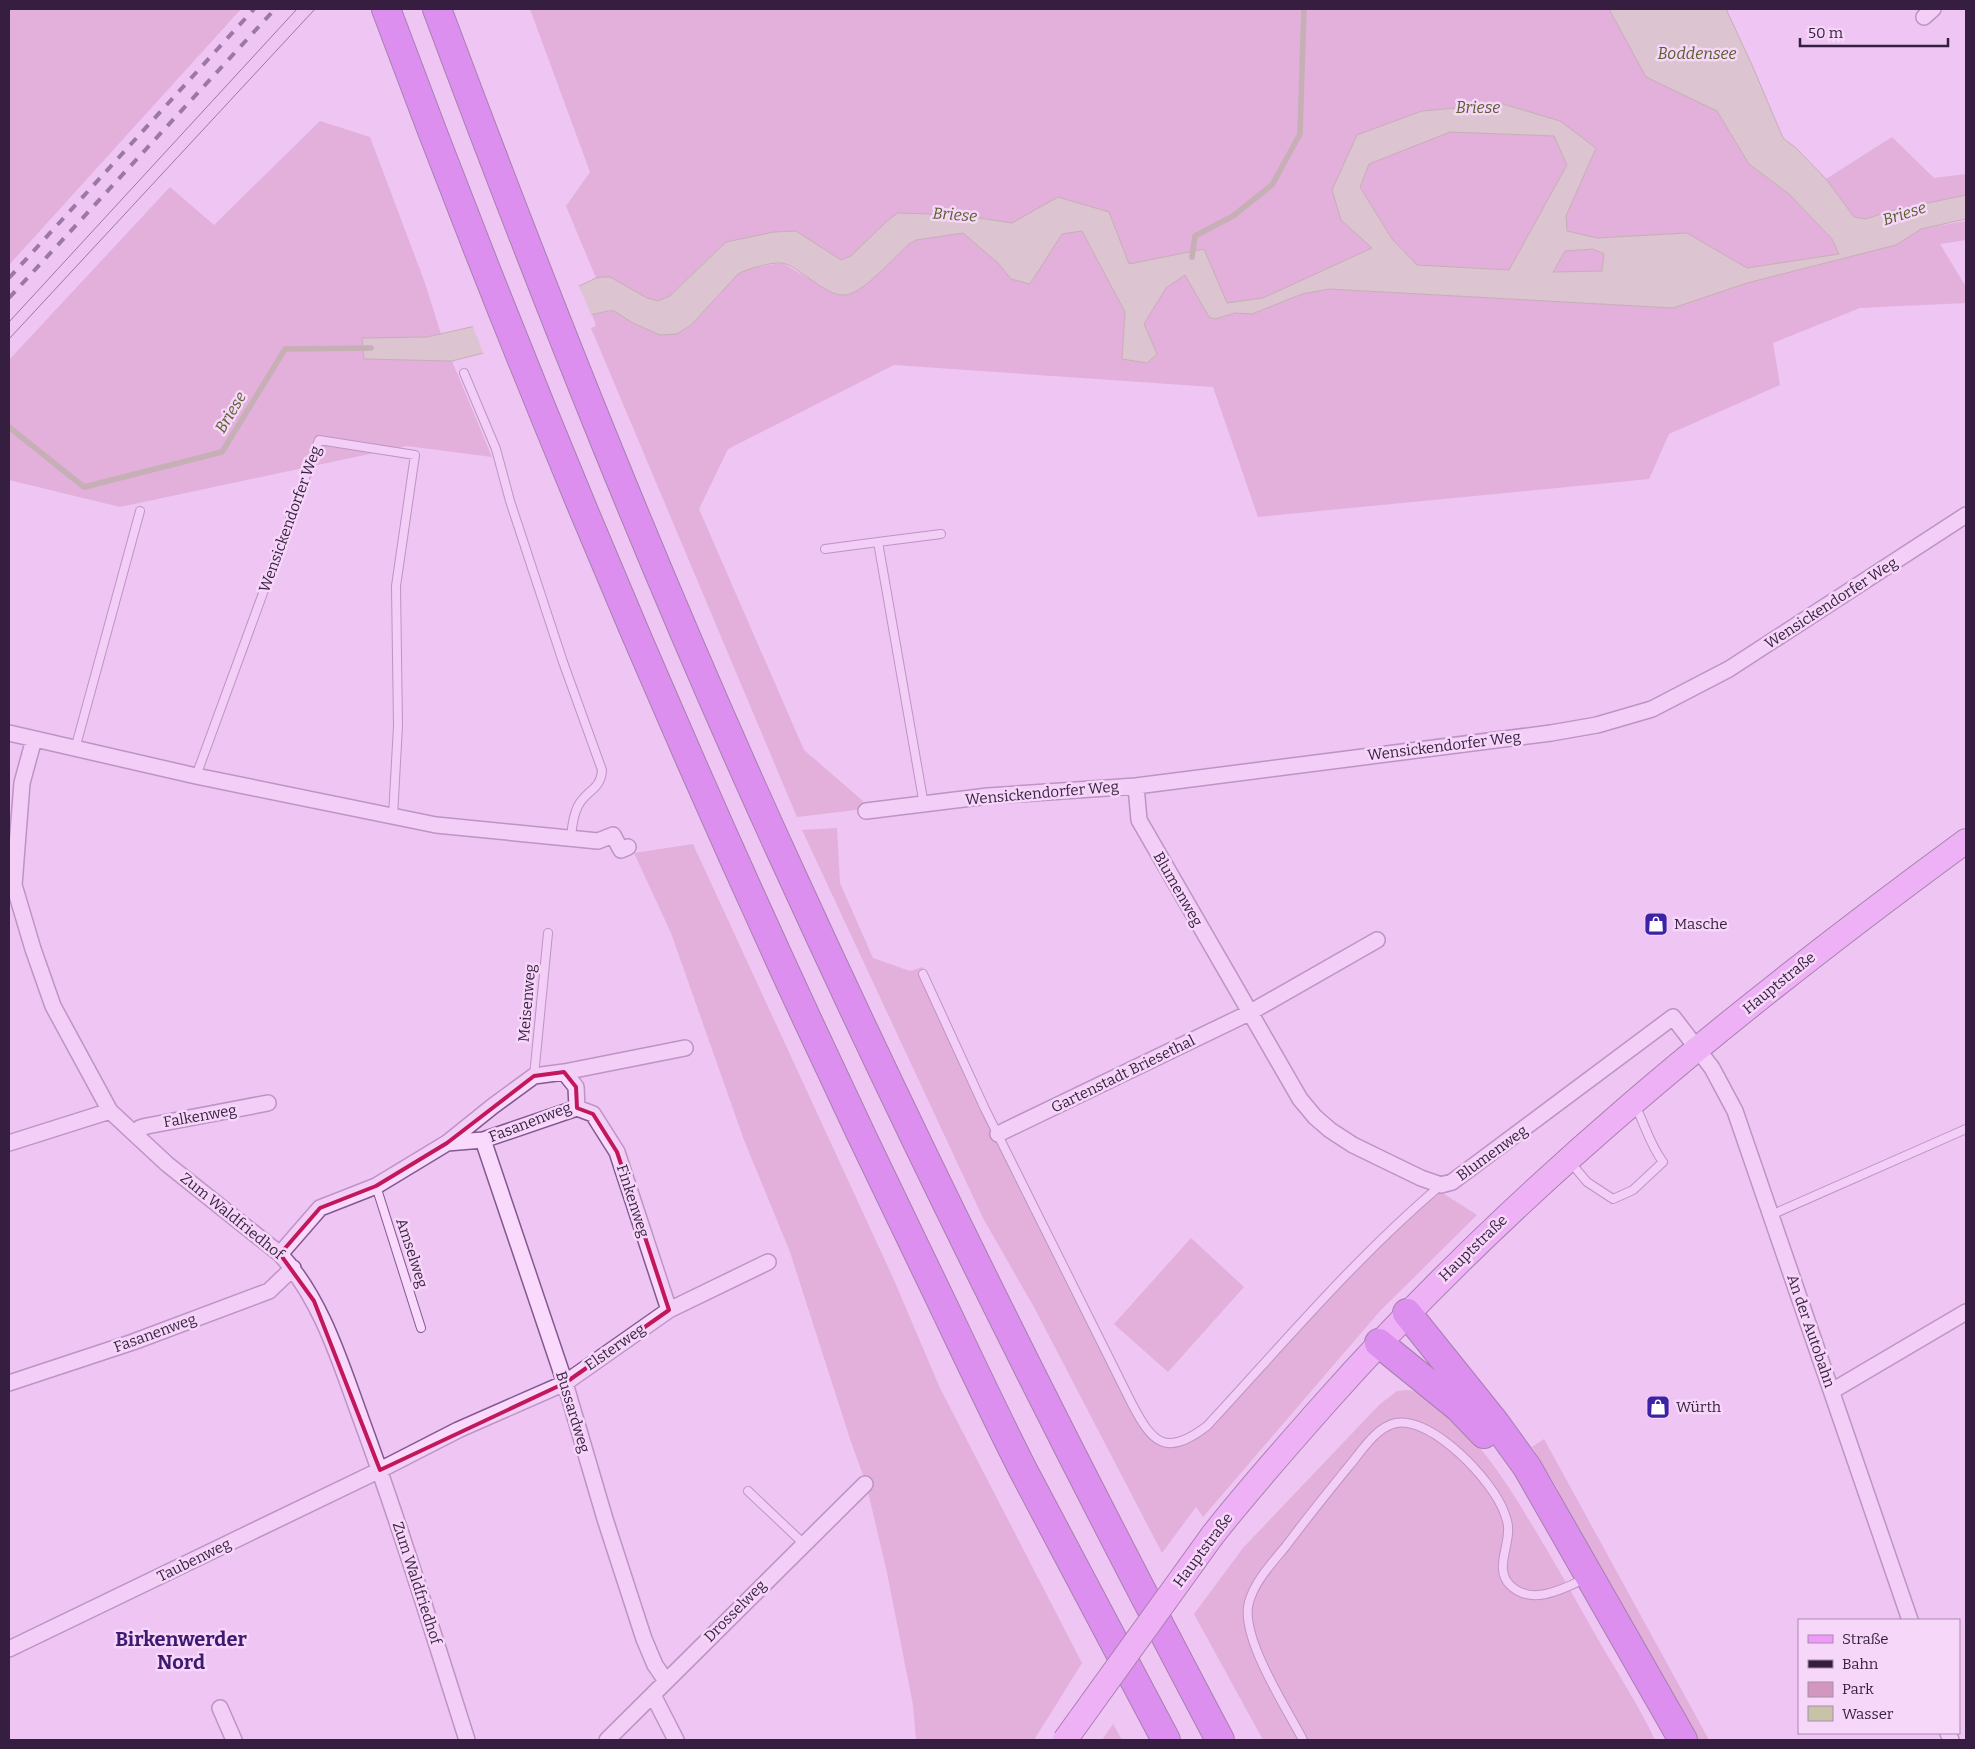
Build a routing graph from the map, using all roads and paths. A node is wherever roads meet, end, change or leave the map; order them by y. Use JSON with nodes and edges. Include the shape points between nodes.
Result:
{"nodes":[{"id":1,"x":386,"y":9,"type":"edge"},
{"id":2,"x":437,"y":9,"type":"edge"},
{"id":3,"x":464,"y":374,"type":"dead end"},
{"id":4,"x":140,"y":511,"type":"dead end"},
{"id":5,"x":1966,"y":515,"type":"edge"},
{"id":6,"x":941,"y":534,"type":"dead end"},
{"id":7,"x":878,"y":542,"type":"junction"},
{"id":8,"x":825,"y":549,"type":"dead end"},
{"id":9,"x":9,"y":733,"type":"edge"},
{"id":10,"x":34,"y":740,"type":"junction"},
{"id":11,"x":75,"y":749,"type":"junction"},
{"id":12,"x":196,"y":776,"type":"junction"},
{"id":13,"x":16,"y":780,"type":"edge"},
{"id":14,"x":1136,"y":786,"type":"junction"},
{"id":15,"x":924,"y":805,"type":"junction"},
{"id":16,"x":866,"y":811,"type":"dead end"},
{"id":17,"x":393,"y":816,"type":"junction"},
{"id":18,"x":570,"y":838,"type":"junction"},
{"id":19,"x":1966,"y":841,"type":"edge"},
{"id":20,"x":628,"y":847,"type":"dead end"},
{"id":21,"x":11,"y":886,"type":"edge"},
{"id":22,"x":548,"y":933,"type":"dead end"},
{"id":23,"x":1377,"y":940,"type":"dead end"},
{"id":24,"x":923,"y":974,"type":"dead end"},
{"id":25,"x":1249,"y":1013,"type":"junction"},
{"id":26,"x":685,"y":1048,"type":"dead end"},
{"id":27,"x":1698,"y":1050,"type":"junction"},
{"id":28,"x":564,"y":1072,"type":"junction"},
{"id":29,"x":534,"y":1076,"type":"junction"},
{"id":30,"x":268,"y":1103,"type":"dead end"},
{"id":31,"x":1634,"y":1103,"type":"junction"},
{"id":32,"x":576,"y":1108,"type":"junction"},
{"id":33,"x":110,"y":1111,"type":"junction"},
{"id":34,"x":1966,"y":1128,"type":"edge"},
{"id":35,"x":135,"y":1134,"type":"junction"},
{"id":36,"x":998,"y":1134,"type":"junction"},
{"id":37,"x":483,"y":1140,"type":"junction"},
{"id":38,"x":9,"y":1143,"type":"edge"},
{"id":39,"x":447,"y":1143,"type":"junction"},
{"id":40,"x":1568,"y":1160,"type":"junction"},
{"id":41,"x":376,"y":1186,"type":"junction"},
{"id":42,"x":1441,"y":1186,"type":"junction"},
{"id":43,"x":1771,"y":1215,"type":"junction"},
{"id":44,"x":280,"y":1254,"type":"junction"},
{"id":45,"x":768,"y":1262,"type":"dead end"},
{"id":46,"x":293,"y":1268,"type":"junction"},
{"id":47,"x":668,"y":1310,"type":"junction"},
{"id":48,"x":1966,"y":1312,"type":"edge"},
{"id":49,"x":1407,"y":1313,"type":"junction"},
{"id":50,"x":422,"y":1328,"type":"dead end"},
{"id":51,"x":1379,"y":1343,"type":"junction"},
{"id":52,"x":9,"y":1383,"type":"edge"},
{"id":53,"x":565,"y":1383,"type":"junction"},
{"id":54,"x":1832,"y":1391,"type":"junction"},
{"id":55,"x":380,"y":1470,"type":"junction"},
{"id":56,"x":865,"y":1484,"type":"dead end"},
{"id":57,"x":748,"y":1491,"type":"dead end"},
{"id":58,"x":804,"y":1543,"type":"junction"},
{"id":59,"x":1580,"y":1581,"type":"junction"},
{"id":60,"x":1910,"y":1619,"type":"edge"},
{"id":61,"x":9,"y":1649,"type":"edge"},
{"id":62,"x":666,"y":1681,"type":"junction"},
{"id":63,"x":653,"y":1695,"type":"junction"},
{"id":64,"x":220,"y":1708,"type":"dead end"},
{"id":65,"x":234,"y":1740,"type":"edge"},
{"id":66,"x":467,"y":1740,"type":"edge"},
{"id":67,"x":607,"y":1740,"type":"edge"},
{"id":68,"x":676,"y":1740,"type":"edge"},
{"id":69,"x":1065,"y":1740,"type":"edge"},
{"id":70,"x":1166,"y":1740,"type":"edge"},
{"id":71,"x":1220,"y":1740,"type":"edge"},
{"id":72,"x":1303,"y":1740,"type":"edge"},
{"id":73,"x":1670,"y":1740,"type":"edge"},
{"id":74,"x":1683,"y":1740,"type":"edge"}],
"edges":[{"from":1,"to":70,"type":"highway","via":[[498,302],[708,804],[828,1065],[1022,1467]]},
{"from":2,"to":71,"type":"highway","via":[[564,340],[701,670],[790,872],[994,1303]]},
{"from":3,"to":18,"type":"lane","via":[[496,449],[547,614],[602,770],[596,788],[578,806]]},
{"from":4,"to":11,"type":"lane"},
{"from":5,"to":14,"type":"street","name":"Wensickendorfer Weg","via":[[1728,669],[1652,709],[1597,725],[1551,732]]},
{"from":6,"to":7,"type":"lane"},
{"from":7,"to":8,"type":"lane"},
{"from":7,"to":15,"type":"lane"},
{"from":9,"to":10,"type":"street"},
{"from":10,"to":11,"type":"street"},
{"from":10,"to":13,"type":"street","name":"Zum Waldfriedhof"},
{"from":11,"to":12,"type":"street"},
{"from":12,"to":17,"type":"street"},
{"from":12,"to":17,"type":"lane","name":"Wensickendorfer Weg","via":[[319,440],[415,455],[396,586],[398,726]]},
{"from":13,"to":21,"type":"street","name":"Zum Waldfriedhof"},
{"from":14,"to":15,"type":"street","name":"Wensickendorfer Weg","via":[[988,796]]},
{"from":14,"to":25,"type":"street","name":"Blumenweg","via":[[1138,820]]},
{"from":15,"to":16,"type":"street","name":"Wensickendorfer Weg"},
{"from":17,"to":18,"type":"street","via":[[436,825]]},
{"from":18,"to":20,"type":"street","via":[[598,841],[613,835],[621,850]]},
{"from":19,"to":27,"type":"main road","name":"Hauptstraße","via":[[1859,920]]},
{"from":21,"to":33,"type":"street","name":"Zum Waldfriedhof","via":[[53,1006]]},
{"from":22,"to":29,"type":"lane","name":"Meisenweg"},
{"from":23,"to":25,"type":"street"},
{"from":24,"to":36,"type":"lane"},
{"from":25,"to":36,"type":"street","name":"Gartenstadt Briesethal"},
{"from":25,"to":42,"type":"street","name":"Blumenweg","via":[[1315,1117],[1353,1146]]},
{"from":26,"to":28,"type":"street","name":"Fasanenweg"},
{"from":27,"to":31,"type":"main road","name":"Hauptstraße"},
{"from":27,"to":42,"type":"street","name":"Blumenweg","via":[[1673,1017],[1468,1171]]},
{"from":27,"to":43,"type":"street","name":"An der Autobahn","via":[[1712,1068],[1735,1111]]},
{"from":28,"to":29,"type":"street","name":"Fasanenweg"},
{"from":28,"to":32,"type":"street","name":"Fasanenweg","via":[[576,1087]]},
{"from":29,"to":39,"type":"street","name":"Fasanenweg"},
{"from":30,"to":35,"type":"street","name":"Falkenweg","via":[[147,1126]]},
{"from":31,"to":40,"type":"main road","name":"Hauptstraße"},
{"from":31,"to":40,"type":"lane","via":[[1647,1127],[1652,1147],[1663,1162],[1634,1190],[1613,1198],[1593,1186]]},
{"from":32,"to":37,"type":"street","name":"Fasanenweg"},
{"from":32,"to":47,"type":"street","name":"Finkenweg","via":[[593,1114],[617,1152]]},
{"from":33,"to":35,"type":"street","name":"Zum Waldfriedhof"},
{"from":33,"to":38,"type":"street"},
{"from":34,"to":43,"type":"lane"},
{"from":35,"to":44,"type":"street","name":"Zum Waldfriedhof"},
{"from":36,"to":42,"type":"lane","via":[[1143,1425],[1156,1440],[1167,1443],[1178,1443],[1207,1426],[1362,1258],[1404,1216]]},
{"from":37,"to":39,"type":"street","name":"Fasanenweg"},
{"from":37,"to":53,"type":"street","name":"Bussardweg"},
{"from":39,"to":41,"type":"street","name":"Fasanenweg"},
{"from":40,"to":49,"type":"main road","name":"Hauptstraße","via":[[1500,1221]]},
{"from":41,"to":44,"type":"street","name":"Fasanenweg","via":[[320,1208]]},
{"from":41,"to":50,"type":"lane","name":"Amselweg"},
{"from":43,"to":54,"type":"street","name":"An der Autobahn"},
{"from":44,"to":46,"type":"street","name":"Zum Waldfriedhof"},
{"from":45,"to":47,"type":"street","name":"Elsterweg"},
{"from":46,"to":52,"type":"street","name":"Fasanenweg","via":[[269,1291],[133,1342]]},
{"from":46,"to":55,"type":"street","name":"Zum Waldfriedhof","via":[[314,1300],[338,1355]]},
{"from":47,"to":53,"type":"street","name":"Elsterweg"},
{"from":48,"to":54,"type":"street"},
{"from":49,"to":51,"type":"main road","name":"Hauptstraße"},
{"from":49,"to":74,"type":"highway","via":[[1528,1467]]},
{"from":51,"to":59,"type":"highway","via":[[1460,1408],[1483,1433],[1523,1486]]},
{"from":51,"to":69,"type":"main road","name":"Hauptstraße","bridge":true,"via":[[1212,1536]]},
{"from":53,"to":55,"type":"street","name":"Elsterweg","via":[[458,1430]]},
{"from":53,"to":62,"type":"street","name":"Bussardweg","via":[[644,1639]]},
{"from":54,"to":60,"type":"street","name":"An der Autobahn"},
{"from":55,"to":61,"type":"street","name":"Taubenweg"},
{"from":55,"to":66,"type":"street","name":"Zum Waldfriedhof"},
{"from":56,"to":58,"type":"street","name":"Drosselweg"},
{"from":57,"to":58,"type":"lane"},
{"from":58,"to":62,"type":"street","name":"Drosselweg"},
{"from":59,"to":72,"type":"lane","via":[[1560,1590],[1536,1595],[1524,1594],[1514,1588],[1505,1577],[1503,1567],[1508,1527],[1504,1511],[1481,1476],[1456,1450],[1428,1430],[1406,1423],[1388,1426],[1368,1444],[1317,1505],[1260,1579],[1249,1601],[1247,1612],[1252,1637],[1264,1667]]},
{"from":59,"to":73,"type":"highway"},
{"from":62,"to":63,"type":"street","name":"Drosselweg"},
{"from":63,"to":67,"type":"street","name":"Drosselweg"},
{"from":63,"to":68,"type":"street"},
{"from":64,"to":65,"type":"street"}]}
